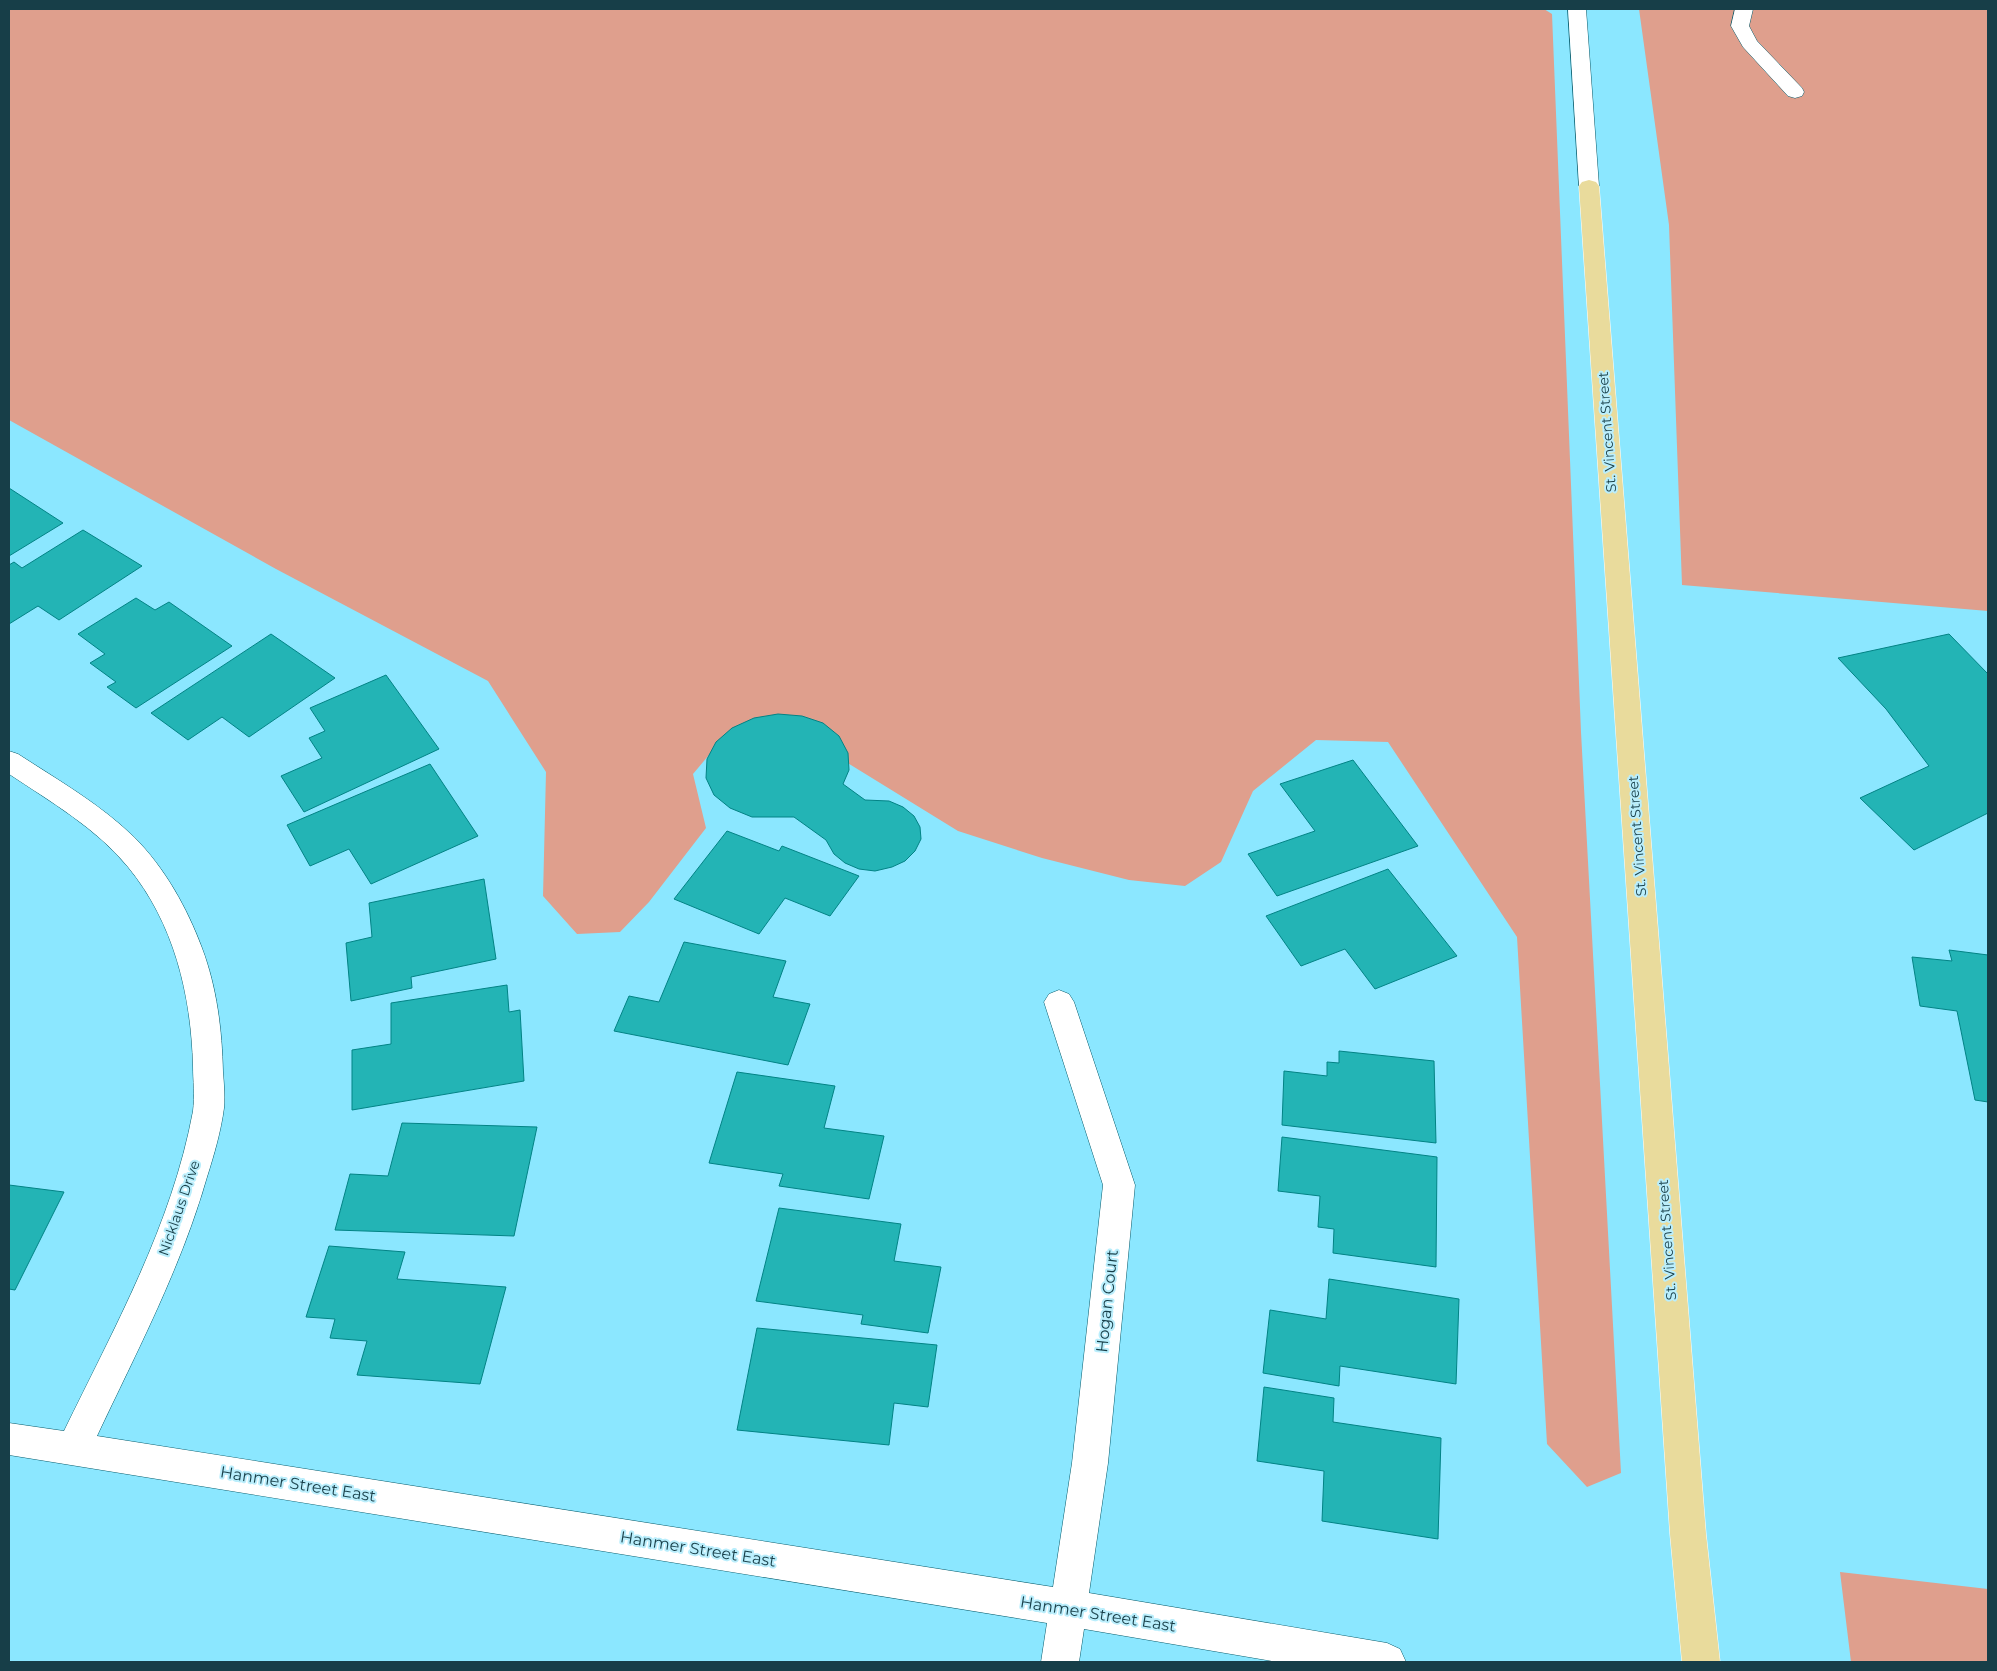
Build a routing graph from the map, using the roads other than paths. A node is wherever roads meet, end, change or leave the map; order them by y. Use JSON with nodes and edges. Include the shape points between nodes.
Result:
{"nodes":[{"id":1,"x":1577,"y":9,"type":"edge"},
{"id":2,"x":1744,"y":9,"type":"edge"},
{"id":3,"x":1795,"y":92,"type":"dead end"},
{"id":4,"x":1589,"y":186,"type":"joint"},
{"id":5,"x":9,"y":761,"type":"edge"},
{"id":6,"x":1059,"y":1002,"type":"dead end"},
{"id":7,"x":9,"y":1439,"type":"edge"},
{"id":8,"x":74,"y":1448,"type":"junction"},
{"id":9,"x":1068,"y":1608,"type":"junction"},
{"id":10,"x":1060,"y":1662,"type":"edge"},
{"id":11,"x":1387,"y":1662,"type":"edge"},
{"id":12,"x":1700,"y":1662,"type":"edge"}],
"edges":[{"from":1,"to":4,"type":"street","name":"St. Vincent Street"},
{"from":2,"to":3,"type":"street","via":[[1740,26],[1749,43]]},
{"from":4,"to":12,"type":"main road","name":"St. Vincent Street"},
{"from":5,"to":8,"type":"street","name":"Nicklaus Drive","via":[[92,816],[138,860],[176,916],[199,978],[208,1042],[208,1109],[191,1183],[166,1249]]},
{"from":6,"to":9,"type":"street","name":"Hogan Court","via":[[1119,1185],[1090,1463]]},
{"from":7,"to":8,"type":"street","name":"Hanmer Street East"},
{"from":8,"to":9,"type":"street","name":"Hanmer Street East"},
{"from":9,"to":10,"type":"street","name":"Hogan Court"},
{"from":9,"to":11,"type":"street","name":"Hanmer Street East"}]}
